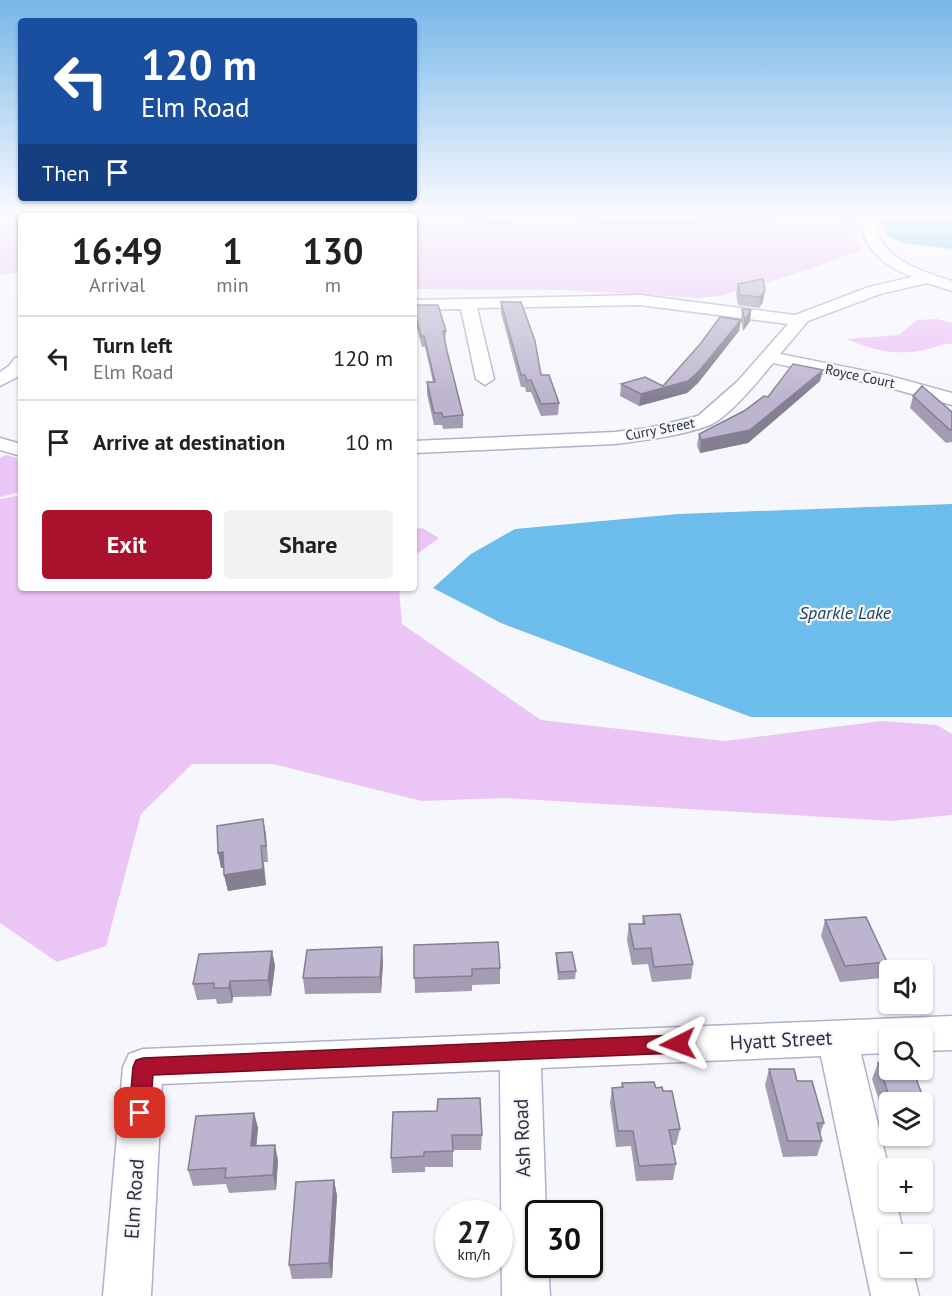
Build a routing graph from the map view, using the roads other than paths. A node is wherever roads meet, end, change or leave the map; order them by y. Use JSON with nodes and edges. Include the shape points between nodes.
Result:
{"nodes":[{"id":1,"x":925,"y":276,"type":"edge"},
{"id":2,"x":928,"y":278,"type":"junction"},
{"id":3,"x":952,"y":286,"type":"edge"},
{"id":4,"x":468,"y":303,"type":"junction"},
{"id":5,"x":417,"y":305,"type":"edge"},
{"id":6,"x":799,"y":320,"type":"junction"},
{"id":7,"x":768,"y":357,"type":"junction"},
{"id":8,"x":18,"y":367,"type":"edge"},
{"id":9,"x":485,"y":379,"type":"dead end"},
{"id":10,"x":0,"y":380,"type":"edge"},
{"id":11,"x":952,"y":399,"type":"edge"},
{"id":12,"x":0,"y":444,"type":"edge"},
{"id":13,"x":417,"y":447,"type":"edge"},
{"id":14,"x":18,"y":449,"type":"edge"},
{"id":15,"x":952,"y":1033,"type":"edge"},
{"id":16,"x":837,"y":1037,"type":"junction"},
{"id":17,"x":520,"y":1052,"type":"junction"},
{"id":18,"x":143,"y":1067,"type":"joint"},
{"id":19,"x":127,"y":1296,"type":"edge"},
{"id":20,"x":526,"y":1296,"type":"edge"},
{"id":21,"x":894,"y":1296,"type":"edge"}],
"edges":[{"from":1,"to":2,"type":"street"},
{"from":2,"to":3,"type":"street"},
{"from":2,"to":6,"type":"street","name":"Curry Street","via":[[875,290]]},
{"from":4,"to":5,"type":"street"},
{"from":4,"to":6,"type":"street","via":[[640,300]]},
{"from":4,"to":9,"type":"street"},
{"from":6,"to":7,"type":"street","name":"Curry Street"},
{"from":7,"to":11,"type":"street","name":"Royce Court"},
{"from":7,"to":13,"type":"street","name":"Curry Street","via":[[720,409],[705,420],[682,427],[615,438]]},
{"from":8,"to":10,"type":"street"},
{"from":12,"to":14,"type":"street"},
{"from":15,"to":16,"type":"street","name":"Hyatt Street"},
{"from":16,"to":17,"type":"street","name":"Hyatt Street"},
{"from":16,"to":21,"type":"street"},
{"from":17,"to":18,"type":"street","name":"Hyatt Street"},
{"from":17,"to":20,"type":"street","name":"Ash Road"},
{"from":18,"to":19,"type":"street","name":"Elm Road"}]}
